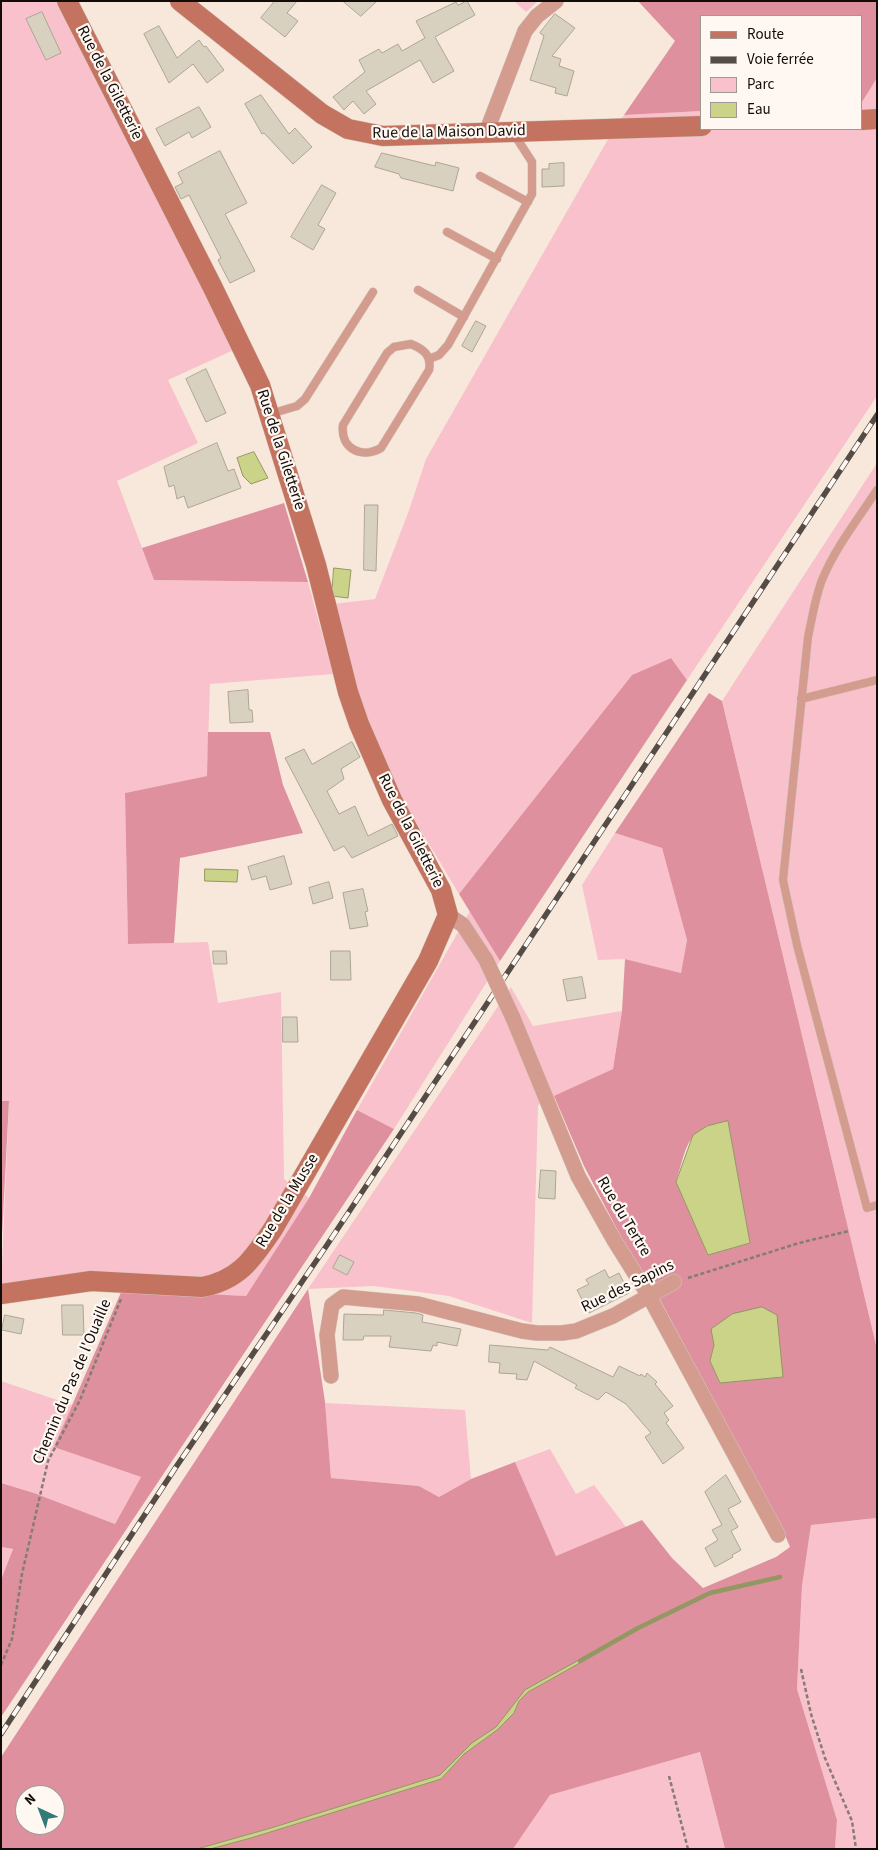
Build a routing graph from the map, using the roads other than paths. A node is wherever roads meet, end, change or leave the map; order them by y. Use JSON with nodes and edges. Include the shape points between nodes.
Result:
{"nodes":[{"id":1,"x":67,"y":1,"type":"edge"},
{"id":2,"x":180,"y":1,"type":"edge"},
{"id":3,"x":556,"y":1,"type":"edge"},
{"id":4,"x":863,"y":120,"type":"edge"},
{"id":5,"x":877,"y":120,"type":"edge"},
{"id":6,"x":700,"y":126,"type":"edge"},
{"id":7,"x":513,"y":132,"type":"junction"},
{"id":8,"x":488,"y":134,"type":"junction"},
{"id":9,"x":480,"y":176,"type":"dead end"},
{"id":10,"x":528,"y":202,"type":"junction"},
{"id":11,"x":447,"y":232,"type":"dead end"},
{"id":12,"x":496,"y":259,"type":"junction"},
{"id":13,"x":418,"y":290,"type":"dead end"},
{"id":14,"x":373,"y":292,"type":"dead end"},
{"id":15,"x":464,"y":318,"type":"junction"},
{"id":16,"x":429,"y":359,"type":"junction"},
{"id":17,"x":270,"y":414,"type":"junction"},
{"id":18,"x":877,"y":490,"type":"edge"},
{"id":19,"x":877,"y":680,"type":"edge"},
{"id":20,"x":802,"y":699,"type":"junction"},
{"id":21,"x":448,"y":915,"type":"junction"},
{"id":22,"x":877,"y":1205,"type":"edge"},
{"id":23,"x":674,"y":1282,"type":"road end"},
{"id":24,"x":1,"y":1294,"type":"edge"},
{"id":25,"x":649,"y":1296,"type":"junction"},
{"id":26,"x":331,"y":1376,"type":"dead end"},
{"id":27,"x":778,"y":1535,"type":"dead end"}],
"edges":[{"from":1,"to":17,"type":"street","name":"Rue de la Giletterie","via":[[238,336]]},
{"from":2,"to":8,"type":"street","name":"Rue de la Maison David","via":[[322,114],[348,129],[383,136]]},
{"from":3,"to":8,"type":"street","via":[[525,31],[488,125]]},
{"from":4,"to":5,"type":"street"},
{"from":6,"to":7,"type":"street","name":"Rue de la Maison David"},
{"from":7,"to":8,"type":"street","name":"Rue de la Maison David"},
{"from":7,"to":10,"type":"lane","via":[[532,162],[532,194]]},
{"from":9,"to":10,"type":"lane"},
{"from":10,"to":12,"type":"lane"},
{"from":11,"to":12,"type":"lane"},
{"from":12,"to":15,"type":"lane"},
{"from":13,"to":15,"type":"lane"},
{"from":14,"to":17,"type":"lane","via":[[304,399],[297,406]]},
{"from":15,"to":16,"type":"lane","via":[[448,345]]},
{"from":16,"to":16,"type":"lane","via":[[421,348],[411,344],[394,347],[387,353],[343,425],[342,433],[347,444],[364,454],[381,448],[429,370]]},
{"from":17,"to":21,"type":"street","name":"Rue de la Giletterie","via":[[316,565],[359,724],[392,800],[441,890]]},
{"from":18,"to":20,"type":"lane","via":[[834,554],[821,581],[808,637]]},
{"from":19,"to":20,"type":"lane"},
{"from":20,"to":22,"type":"lane","via":[[785,850],[784,888],[867,1208]]},
{"from":21,"to":24,"type":"street","name":"Rue de la Musse","via":[[428,961],[273,1229],[244,1268],[218,1284],[202,1287],[91,1282]]},
{"from":21,"to":25,"type":"street","name":"Rue du Tertre","bridge":true,"via":[[463,925],[486,960],[514,1018],[578,1176]]},
{"from":23,"to":25,"type":"street","name":"Rue des Sapins"},
{"from":25,"to":26,"type":"street","name":"Rue des Sapins","via":[[596,1324],[576,1331],[549,1334],[418,1304],[343,1298],[332,1305],[327,1335]]},
{"from":25,"to":27,"type":"street","name":"Rue du Tertre"}]}
